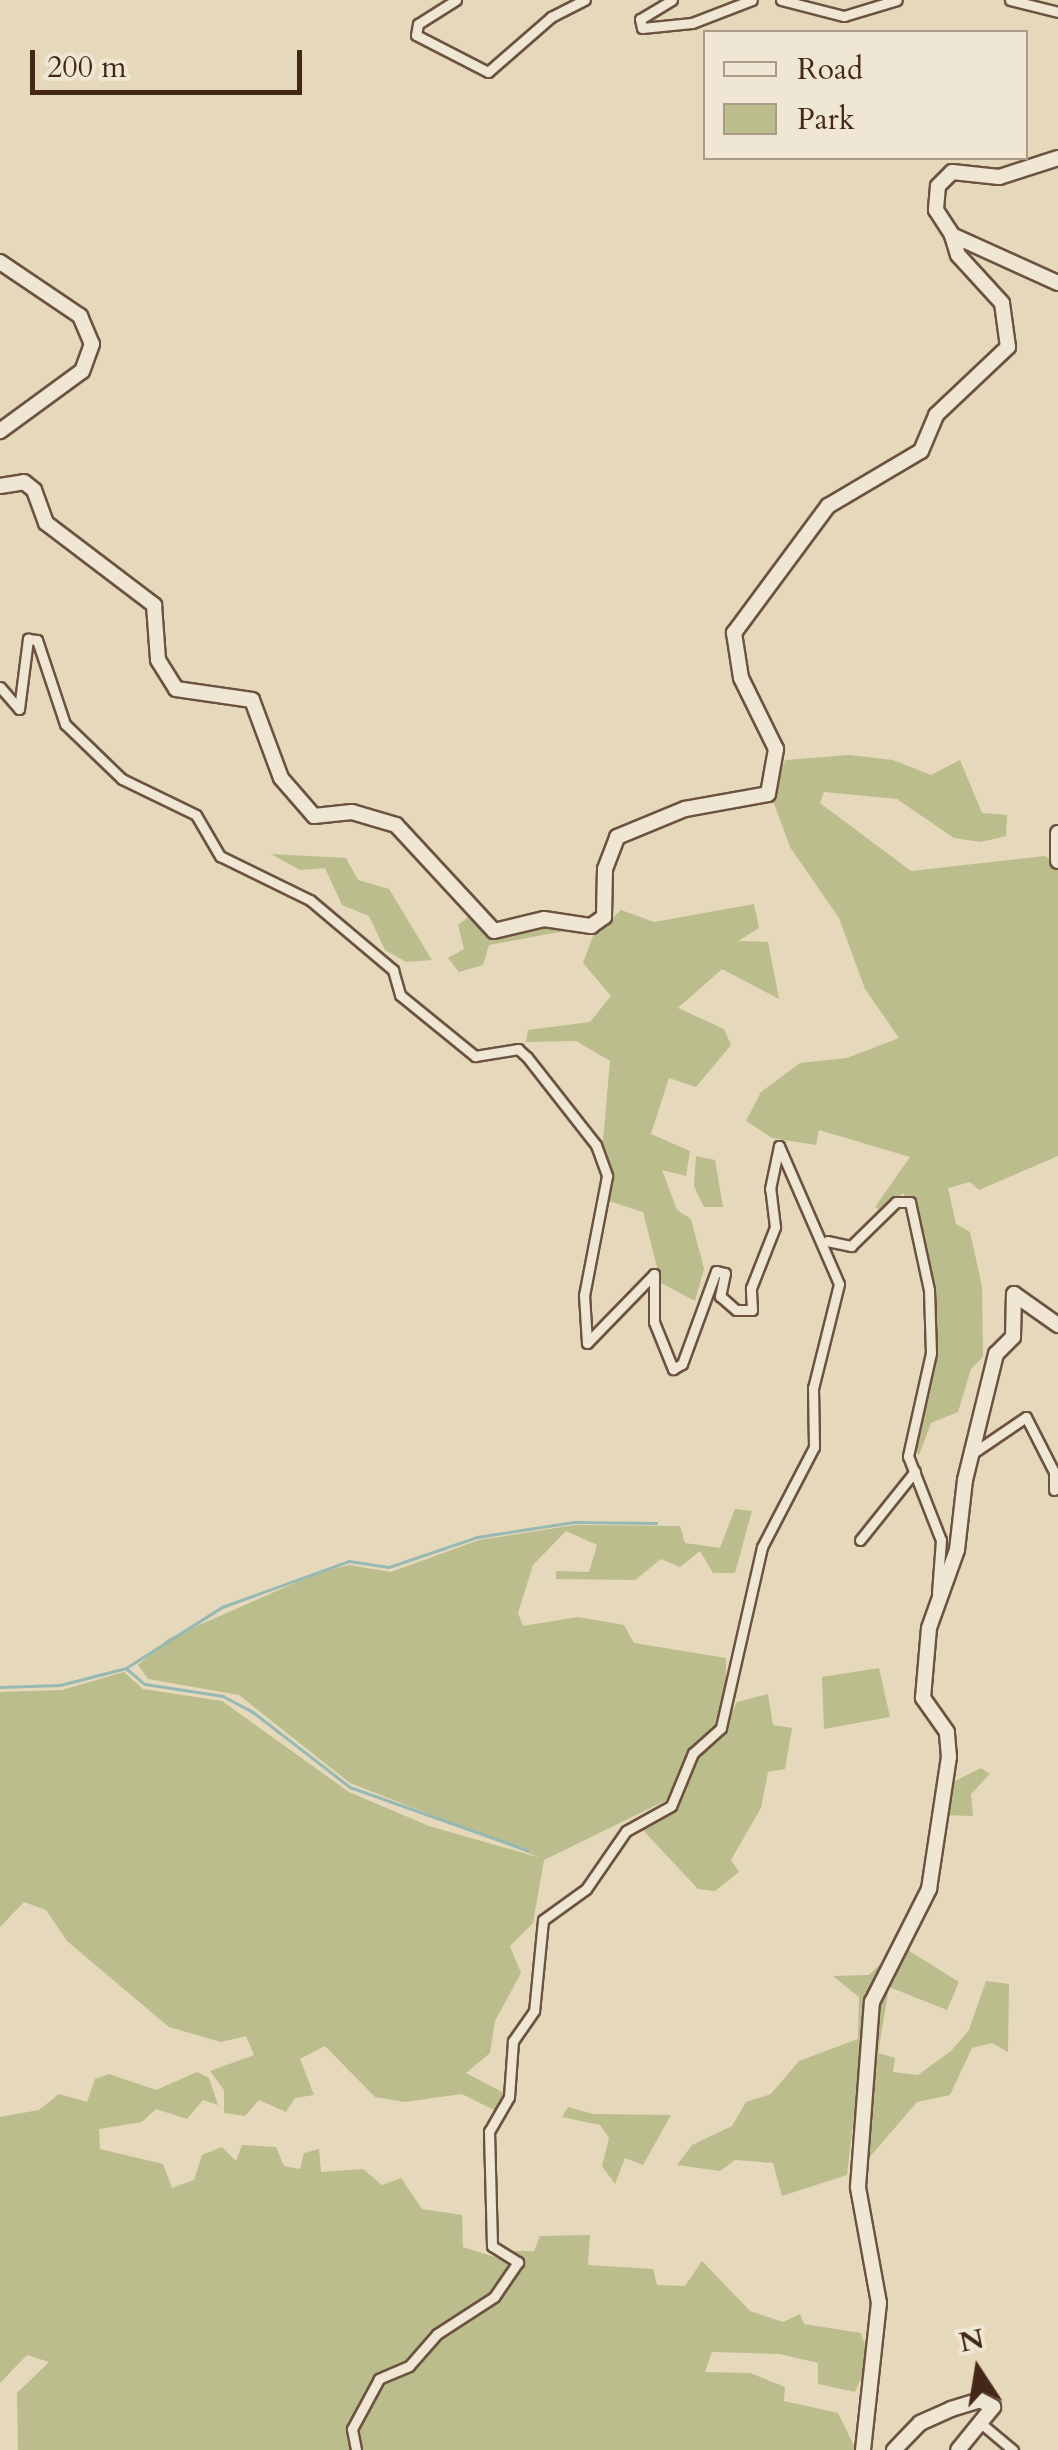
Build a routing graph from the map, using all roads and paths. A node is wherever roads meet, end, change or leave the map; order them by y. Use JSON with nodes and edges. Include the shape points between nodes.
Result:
{"nodes":[{"id":1,"x":456,"y":0,"type":"edge"},
{"id":2,"x":585,"y":0,"type":"edge"},
{"id":3,"x":672,"y":0,"type":"edge"},
{"id":4,"x":752,"y":0,"type":"edge"},
{"id":5,"x":781,"y":0,"type":"edge"},
{"id":6,"x":897,"y":0,"type":"edge"},
{"id":7,"x":1010,"y":0,"type":"edge"},
{"id":8,"x":1058,"y":12,"type":"edge"},
{"id":9,"x":1058,"y":158,"type":"edge"},
{"id":10,"x":952,"y":235,"type":"junction"},
{"id":11,"x":0,"y":262,"type":"edge"},
{"id":12,"x":1058,"y":283,"type":"edge"},
{"id":13,"x":0,"y":431,"type":"edge"},
{"id":14,"x":0,"y":486,"type":"edge"},
{"id":15,"x":0,"y":687,"type":"edge"},
{"id":16,"x":1058,"y":833,"type":"edge"},
{"id":17,"x":1058,"y":861,"type":"edge"},
{"id":18,"x":827,"y":1241,"type":"junction"},
{"id":19,"x":1058,"y":1325,"type":"edge"},
{"id":20,"x":973,"y":1453,"type":"junction"},
{"id":21,"x":916,"y":1471,"type":"junction"},
{"id":22,"x":1054,"y":1490,"type":"dead end"},
{"id":23,"x":860,"y":1540,"type":"dead end"},
{"id":24,"x":936,"y":1611,"type":"junction"},
{"id":25,"x":982,"y":2425,"type":"junction"},
{"id":26,"x":356,"y":2450,"type":"edge"},
{"id":27,"x":863,"y":2450,"type":"edge"},
{"id":28,"x":894,"y":2450,"type":"edge"},
{"id":29,"x":958,"y":2450,"type":"edge"},
{"id":30,"x":1013,"y":2450,"type":"edge"}],
"edges":[{"from":1,"to":2,"type":"street","via":[[418,24],[416,35],[488,72],[551,16]]},
{"from":3,"to":4,"type":"street","via":[[640,19],[642,28],[692,23]]},
{"from":5,"to":6,"type":"street","via":[[844,16]]},
{"from":7,"to":8,"type":"street"},
{"from":9,"to":10,"type":"street","via":[[999,177],[952,172],[938,186],[936,210]]},
{"from":10,"to":12,"type":"street"},
{"from":10,"to":14,"type":"street","via":[[958,255],[1002,303],[1008,347],[936,415],[921,452],[828,506],[734,633],[741,678],[776,749],[768,794],[685,809],[617,837],[605,869],[604,916],[591,926],[544,919],[494,930],[396,825],[352,812],[314,816],[280,778],[252,700],[176,690],[158,660],[154,605],[46,523],[34,490],[24,482]]},
{"from":11,"to":13,"type":"street","via":[[80,316],[92,344],[82,371]]},
{"from":15,"to":18,"type":"street","via":[[19,709],[28,639],[37,640],[65,724],[122,779],[196,815],[220,856],[310,900],[393,970],[400,995],[475,1056],[518,1049],[527,1057],[596,1145],[606,1176],[584,1295],[586,1343],[654,1274],[653,1314],[672,1369],[682,1364],[716,1271],[724,1273],[720,1296],[736,1310],[752,1310],[751,1288],[775,1227],[775,1147],[791,1163]]},
{"from":16,"to":17,"type":"street"},
{"from":18,"to":21,"type":"street","via":[[851,1246],[896,1202],[910,1202],[931,1311],[931,1353],[909,1442]]},
{"from":18,"to":26,"type":"street","via":[[839,1284],[813,1388],[818,1431],[762,1547],[721,1728],[694,1752],[671,1806],[626,1832],[607,1866],[539,1932],[534,2012],[513,2041],[509,2097],[489,2131],[492,2246],[518,2262],[494,2297],[437,2334],[408,2366],[379,2379],[352,2429]]},
{"from":19,"to":20,"type":"street","via":[[1014,1294],[1013,1337],[996,1354]]},
{"from":20,"to":22,"type":"street","via":[[1026,1416],[1054,1472]]},
{"from":20,"to":24,"type":"street","via":[[957,1550]]},
{"from":21,"to":23,"type":"street"},
{"from":21,"to":24,"type":"street","via":[[941,1540]]},
{"from":24,"to":27,"type":"street","via":[[923,1698],[946,1732],[949,1757],[935,1864],[872,2002],[858,2188],[879,2303]]},
{"from":25,"to":28,"type":"street","via":[[994,2406],[980,2400],[920,2423]]},
{"from":25,"to":29,"type":"street"},
{"from":25,"to":30,"type":"street"}]}
